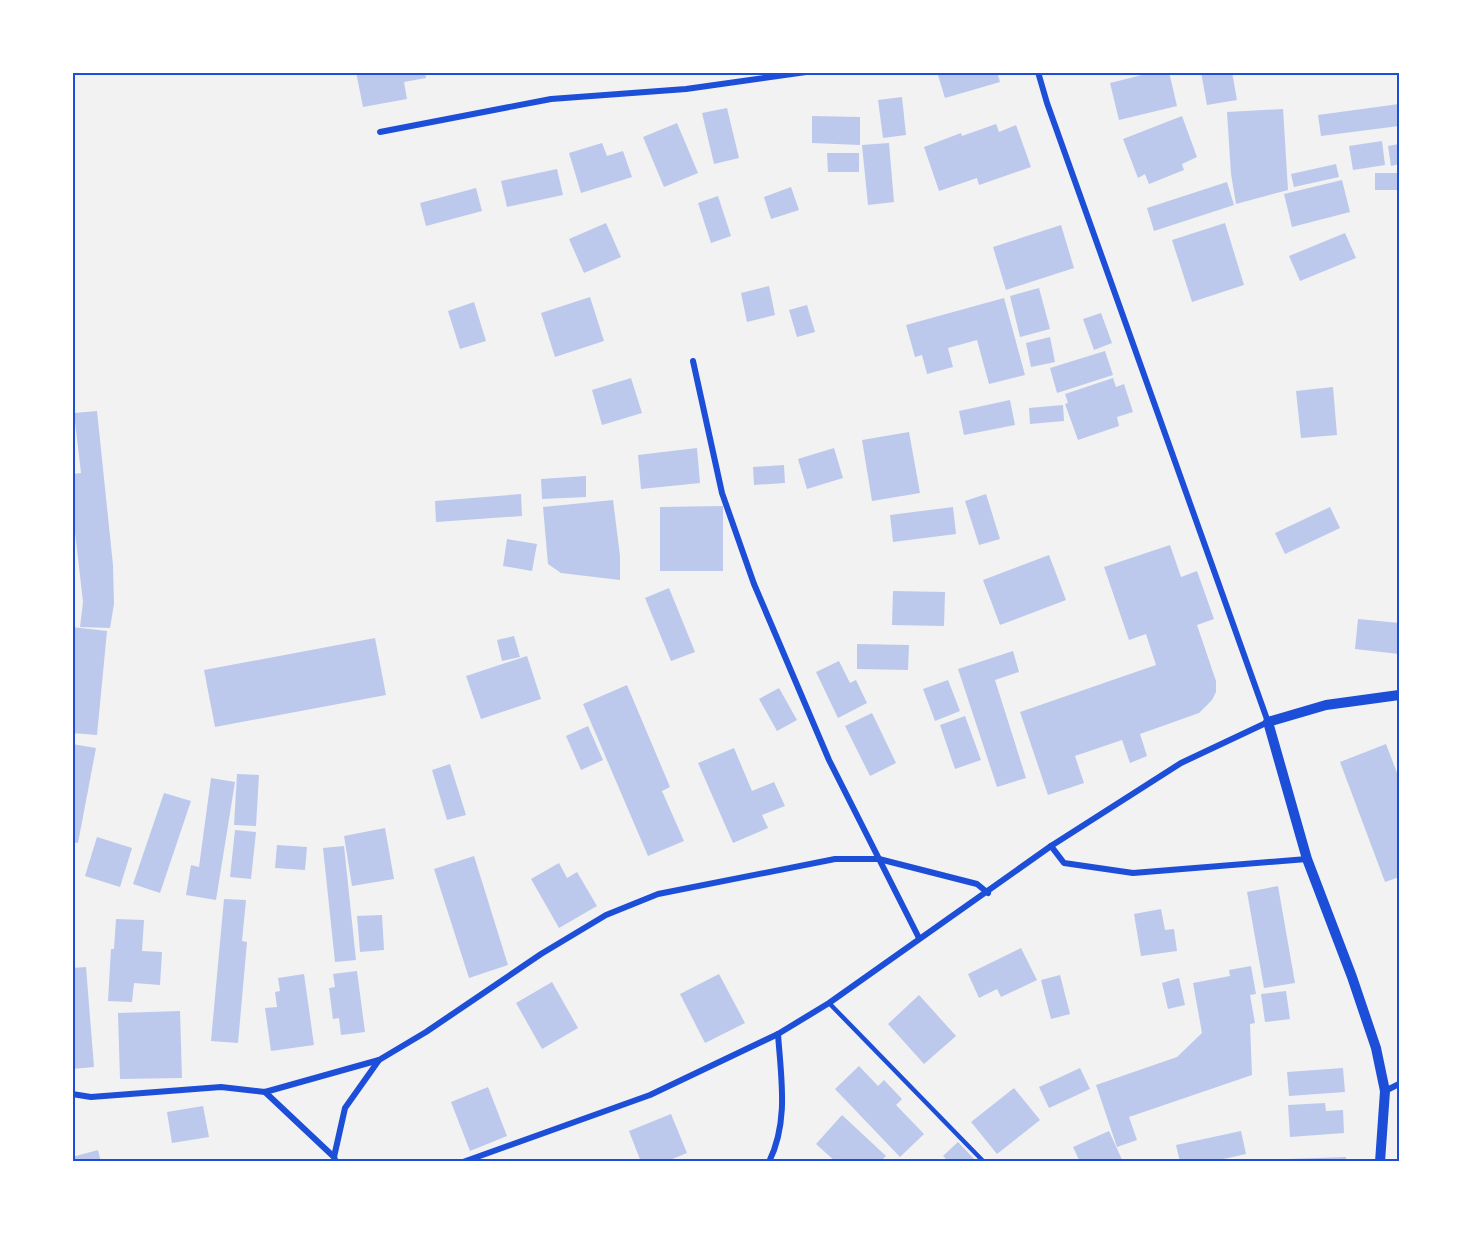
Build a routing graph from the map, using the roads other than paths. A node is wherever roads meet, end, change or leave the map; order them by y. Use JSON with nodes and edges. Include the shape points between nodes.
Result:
{"nodes":[{"id":1,"x":806,"y":72,"type":"edge"},
{"id":2,"x":1038,"y":72,"type":"edge"},
{"id":3,"x":380,"y":132,"type":"dead end"},
{"id":4,"x":693,"y":361,"type":"dead end"},
{"id":5,"x":1399,"y":695,"type":"edge"},
{"id":6,"x":1268,"y":722,"type":"junction"},
{"id":7,"x":1051,"y":846,"type":"junction"},
{"id":8,"x":879,"y":859,"type":"junction"},
{"id":9,"x":1307,"y":859,"type":"junction"},
{"id":10,"x":988,"y":893,"type":"junction"},
{"id":11,"x":919,"y":938,"type":"junction"},
{"id":12,"x":829,"y":1003,"type":"junction"},
{"id":13,"x":778,"y":1034,"type":"junction"},
{"id":14,"x":379,"y":1060,"type":"junction"},
{"id":15,"x":1399,"y":1083,"type":"edge"},
{"id":16,"x":1385,"y":1091,"type":"junction"},
{"id":17,"x":265,"y":1092,"type":"junction"},
{"id":18,"x":72,"y":1094,"type":"edge"},
{"id":19,"x":335,"y":1160,"type":"edge"},
{"id":20,"x":463,"y":1162,"type":"edge"},
{"id":21,"x":769,"y":1162,"type":"edge"},
{"id":22,"x":984,"y":1162,"type":"edge"},
{"id":23,"x":1380,"y":1162,"type":"edge"}],
"edges":[{"from":1,"to":3,"type":"street","via":[[686,89],[551,99]]},
{"from":2,"to":6,"type":"street"},
{"from":4,"to":8,"type":"street","via":[[722,493],[754,584],[829,760]]},
{"from":5,"to":6,"type":"street","via":[[1326,705]]},
{"from":6,"to":7,"type":"street","via":[[1181,764]]},
{"from":6,"to":9,"type":"street"},
{"from":7,"to":9,"type":"street","via":[[1064,863],[1133,873]]},
{"from":7,"to":10,"type":"street"},
{"from":8,"to":10,"type":"street","via":[[977,884]]},
{"from":8,"to":11,"type":"street"},
{"from":8,"to":14,"type":"street","via":[[835,859],[658,894],[606,915]]},
{"from":9,"to":16,"type":"street","via":[[1353,977]]},
{"from":10,"to":11,"type":"street"},
{"from":11,"to":12,"type":"street"},
{"from":12,"to":13,"type":"street"},
{"from":12,"to":22,"type":"lane"},
{"from":13,"to":20,"type":"street","via":[[650,1095]]},
{"from":13,"to":21,"type":"street","via":[[783,1108]]},
{"from":14,"to":17,"type":"street"},
{"from":14,"to":19,"type":"street","via":[[345,1108]]},
{"from":15,"to":16,"type":"street"},
{"from":16,"to":23,"type":"street"},
{"from":17,"to":18,"type":"street","via":[[220,1087],[91,1097]]},
{"from":17,"to":19,"type":"street"}]}
